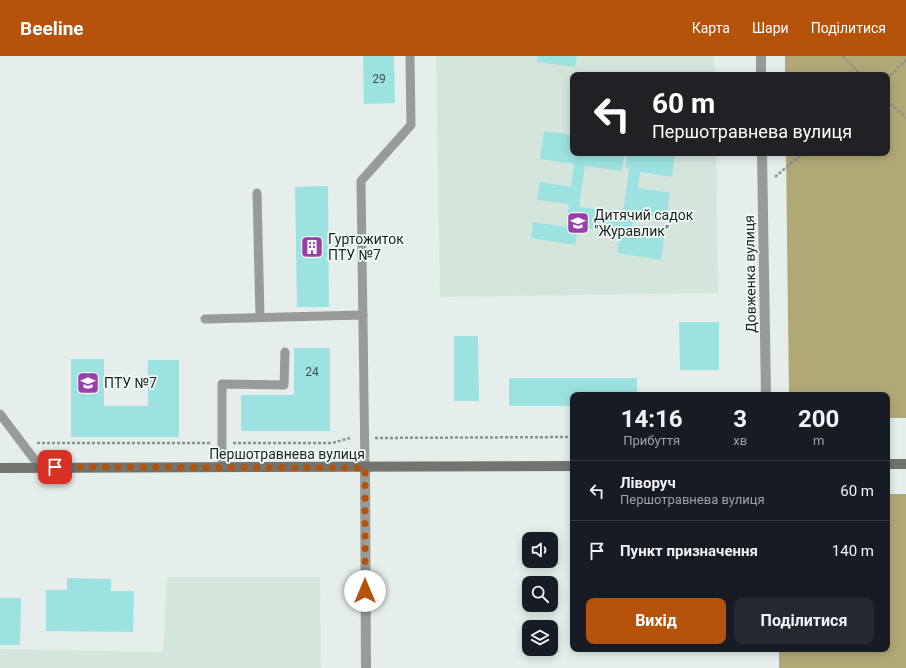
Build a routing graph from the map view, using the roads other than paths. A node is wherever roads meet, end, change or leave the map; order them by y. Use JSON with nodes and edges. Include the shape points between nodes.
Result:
{"nodes":[{"id":1,"x":410,"y":56,"type":"edge"},
{"id":2,"x":761,"y":56,"type":"edge"},
{"id":3,"x":761,"y":72,"type":"edge"},
{"id":4,"x":762,"y":156,"type":"edge"},
{"id":5,"x":257,"y":193,"type":"dead end"},
{"id":6,"x":363,"y":315,"type":"junction"},
{"id":7,"x":260,"y":318,"type":"junction"},
{"id":8,"x":205,"y":319,"type":"dead end"},
{"id":9,"x":285,"y":352,"type":"dead end"},
{"id":10,"x":766,"y":392,"type":"edge"},
{"id":11,"x":0,"y":414,"type":"edge"},
{"id":12,"x":890,"y":464,"type":"edge"},
{"id":13,"x":906,"y":464,"type":"edge"},
{"id":14,"x":570,"y":466,"type":"edge"},
{"id":15,"x":40,"y":467,"type":"junction"},
{"id":16,"x":222,"y":467,"type":"junction"},
{"id":17,"x":0,"y":468,"type":"edge"},
{"id":18,"x":365,"y":468,"type":"junction"},
{"id":19,"x":366,"y":668,"type":"edge"}],
"edges":[{"from":1,"to":6,"type":"lane","via":[[411,125],[361,181]]},
{"from":2,"to":3,"type":"street"},
{"from":4,"to":10,"type":"street","name":"Довженка вулиця"},
{"from":5,"to":7,"type":"lane"},
{"from":6,"to":7,"type":"lane"},
{"from":6,"to":18,"type":"lane"},
{"from":7,"to":8,"type":"lane"},
{"from":9,"to":16,"type":"lane","via":[[284,385],[222,384]]},
{"from":11,"to":15,"type":"lane"},
{"from":12,"to":13,"type":"street"},
{"from":14,"to":18,"type":"street","name":"Першотравнева вулиця"},
{"from":15,"to":16,"type":"street","name":"Першотравнева вулиця"},
{"from":15,"to":17,"type":"street","name":"Першотравнева вулиця"},
{"from":16,"to":18,"type":"street","name":"Першотравнева вулиця"},
{"from":18,"to":19,"type":"street"}]}
